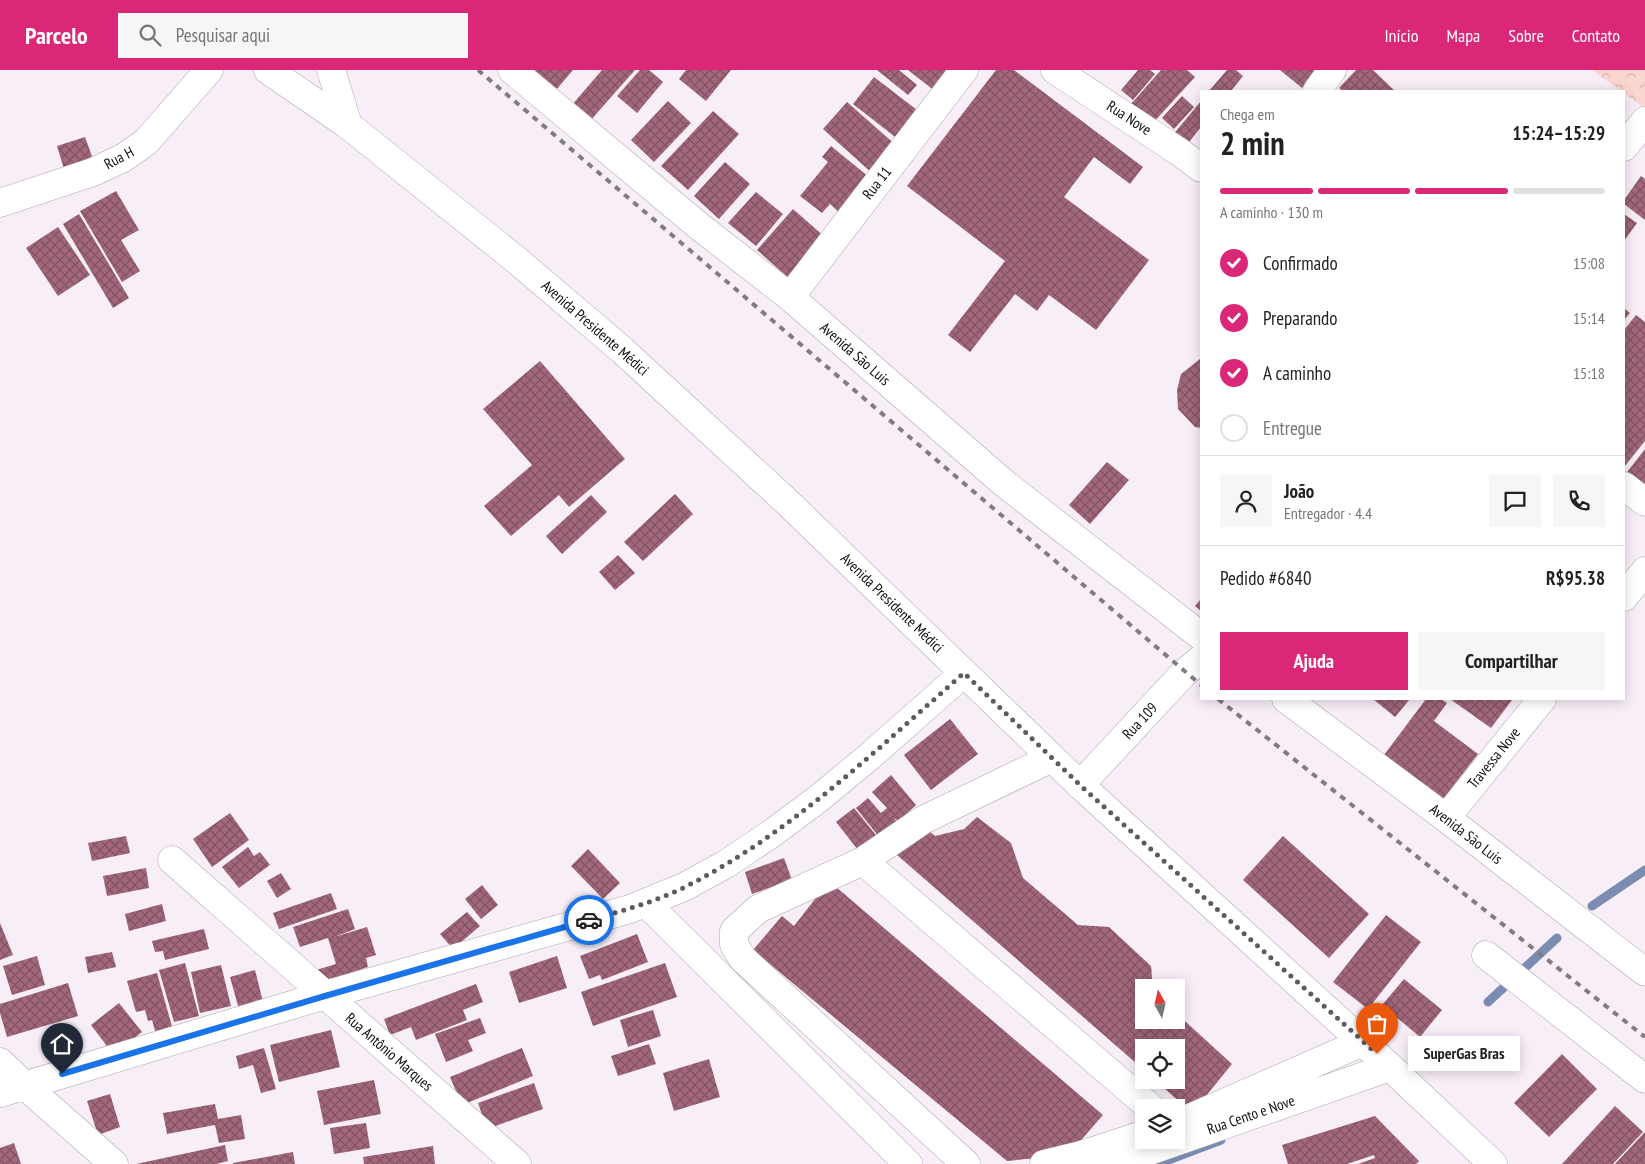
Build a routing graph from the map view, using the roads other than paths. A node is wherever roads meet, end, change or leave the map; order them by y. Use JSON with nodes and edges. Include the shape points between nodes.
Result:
{"nodes":[{"id":1,"x":209,"y":70,"type":"edge"},
{"id":2,"x":268,"y":70,"type":"edge"},
{"id":3,"x":331,"y":70,"type":"edge"},
{"id":4,"x":512,"y":70,"type":"edge"},
{"id":5,"x":964,"y":70,"type":"edge"},
{"id":6,"x":1056,"y":70,"type":"edge"},
{"id":7,"x":1332,"y":70,"type":"edge"},
{"id":8,"x":1318,"y":90,"type":"edge"},
{"id":9,"x":1645,"y":121,"type":"edge"},
{"id":10,"x":348,"y":125,"type":"junction"},
{"id":11,"x":1625,"y":146,"type":"edge"},
{"id":12,"x":1200,"y":167,"type":"edge"},
{"id":13,"x":0,"y":203,"type":"edge"},
{"id":14,"x":790,"y":297,"type":"junction"},
{"id":15,"x":1625,"y":487,"type":"edge"},
{"id":16,"x":1645,"y":502,"type":"edge"},
{"id":17,"x":1645,"y":571,"type":"edge"},
{"id":18,"x":1625,"y":596,"type":"edge"},
{"id":19,"x":1200,"y":635,"type":"edge"},
{"id":20,"x":1200,"y":660,"type":"edge"},
{"id":21,"x":964,"y":673,"type":"junction"},
{"id":22,"x":1287,"y":700,"type":"edge"},
{"id":23,"x":1541,"y":700,"type":"edge"},
{"id":24,"x":1052,"y":758,"type":"junction"},
{"id":25,"x":1080,"y":785,"type":"junction"},
{"id":26,"x":1446,"y":818,"type":"junction"},
{"id":27,"x":172,"y":860,"type":"dead end"},
{"id":28,"x":863,"y":861,"type":"junction"},
{"id":29,"x":646,"y":903,"type":"junction"},
{"id":30,"x":1495,"y":962,"type":"dead end"},
{"id":31,"x":1645,"y":972,"type":"edge"},
{"id":32,"x":325,"y":996,"type":"junction"},
{"id":33,"x":1363,"y":1042,"type":"junction"},
{"id":34,"x":0,"y":1062,"type":"edge"},
{"id":35,"x":1390,"y":1067,"type":"junction"},
{"id":36,"x":1645,"y":1079,"type":"edge"},
{"id":37,"x":12,"y":1089,"type":"edge"},
{"id":38,"x":1141,"y":1099,"type":"edge"},
{"id":39,"x":1185,"y":1120,"type":"edge"},
{"id":40,"x":1135,"y":1138,"type":"edge"},
{"id":41,"x":114,"y":1164,"type":"edge"},
{"id":42,"x":517,"y":1164,"type":"edge"},
{"id":43,"x":908,"y":1164,"type":"edge"},
{"id":44,"x":966,"y":1164,"type":"edge"},
{"id":45,"x":1044,"y":1164,"type":"edge"},
{"id":46,"x":1112,"y":1164,"type":"edge"},
{"id":47,"x":1493,"y":1164,"type":"edge"}],
"edges":[{"from":1,"to":13,"type":"street","name":"Rua H","via":[[146,142],[123,158],[93,172]]},
{"from":2,"to":10,"type":"street","name":"Avenida Presidente Médici"},
{"from":3,"to":10,"type":"street"},
{"from":4,"to":14,"type":"street","name":"Avenida São Luis","via":[[700,227]]},
{"from":5,"to":14,"type":"street","name":"Rua 11"},
{"from":6,"to":12,"type":"street","name":"Rua Nove"},
{"from":7,"to":8,"type":"street"},
{"from":9,"to":11,"type":"street"},
{"from":10,"to":21,"type":"street","name":"Avenida Presidente Médici","via":[[514,258],[622,350],[785,500]]},
{"from":14,"to":19,"type":"street","name":"Avenida São Luis","via":[[1005,484]]},
{"from":15,"to":16,"type":"street"},
{"from":17,"to":18,"type":"street"},
{"from":20,"to":25,"type":"street","name":"Rua 109"},
{"from":21,"to":24,"type":"street","name":"Avenida Presidente Médici"},
{"from":21,"to":29,"type":"street","via":[[870,756],[771,834],[692,883]]},
{"from":22,"to":26,"type":"street","name":"Avenida São Luis"},
{"from":23,"to":26,"type":"street","name":"Travessa Nove"},
{"from":24,"to":25,"type":"street","name":"Avenida Presidente Médici"},
{"from":24,"to":28,"type":"street","via":[[923,820]]},
{"from":25,"to":33,"type":"street","name":"Avenida Presidente Médici"},
{"from":26,"to":31,"type":"street","name":"Avenida São Luis"},
{"from":27,"to":32,"type":"street","name":"Rua Antônio Marques"},
{"from":28,"to":38,"type":"street"},
{"from":28,"to":44,"type":"street","via":[[758,909],[734,931],[734,945],[743,959]]},
{"from":29,"to":32,"type":"street"},
{"from":29,"to":43,"type":"street"},
{"from":30,"to":36,"type":"street"},
{"from":32,"to":37,"type":"street"},
{"from":32,"to":42,"type":"street","name":"Rua Antônio Marques"},
{"from":33,"to":35,"type":"street","name":"Avenida Presidente Médici"},
{"from":33,"to":39,"type":"street"},
{"from":34,"to":37,"type":"street"},
{"from":35,"to":46,"type":"street","name":"Rua Cento e Nove"},
{"from":35,"to":47,"type":"street","name":"Avenida Presidente Médici"},
{"from":37,"to":41,"type":"street"},
{"from":40,"to":45,"type":"street"}]}
